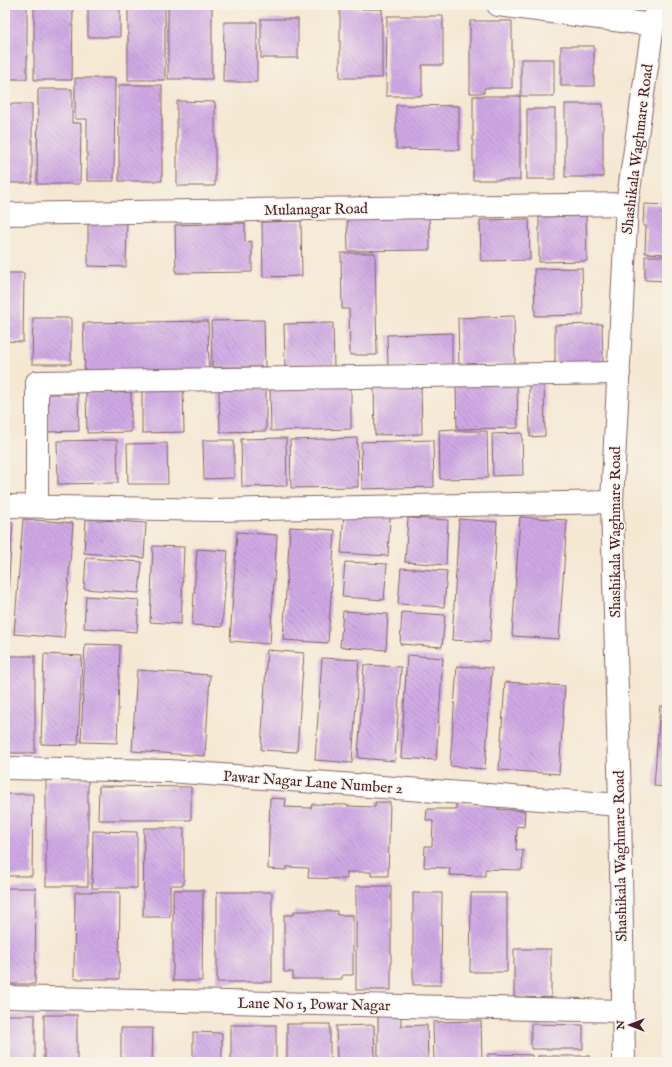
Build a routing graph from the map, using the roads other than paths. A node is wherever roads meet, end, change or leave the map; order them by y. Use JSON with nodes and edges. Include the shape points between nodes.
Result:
{"nodes":[{"id":1,"x":498,"y":5,"type":"edge"},
{"id":2,"x":655,"y":15,"type":"edge"},
{"id":3,"x":626,"y":204,"type":"junction"},
{"id":4,"x":5,"y":214,"type":"edge"},
{"id":5,"x":619,"y":373,"type":"junction"},
{"id":6,"x":612,"y":502,"type":"junction"},
{"id":7,"x":5,"y":506,"type":"edge"},
{"id":8,"x":37,"y":506,"type":"junction"},
{"id":9,"x":5,"y":768,"type":"edge"},
{"id":10,"x":620,"y":805,"type":"junction"},
{"id":11,"x":5,"y":997,"type":"edge"},
{"id":12,"x":623,"y":1011,"type":"junction"},
{"id":13,"x":624,"y":1062,"type":"edge"}],
"edges":[{"from":1,"to":2,"type":"street"},
{"from":2,"to":3,"type":"street","name":"Shashikala Waghmare Road"},
{"from":3,"to":4,"type":"street","name":"Mulanagar Road"},
{"from":3,"to":5,"type":"street","name":"Shashikala Waghmare Road"},
{"from":5,"to":6,"type":"street","name":"Shashikala Waghmare Road"},
{"from":5,"to":8,"type":"street","via":[[37,382]]},
{"from":6,"to":8,"type":"street","via":[[216,510]]},
{"from":6,"to":10,"type":"street","name":"Shashikala Waghmare Road"},
{"from":7,"to":8,"type":"street"},
{"from":9,"to":10,"type":"street","name":"Pawar Nagar Lane Number 2","via":[[169,771]]},
{"from":10,"to":12,"type":"street","name":"Shashikala Waghmare Road"},
{"from":11,"to":12,"type":"street","name":"Lane No 1, Powar Nagar"},
{"from":12,"to":13,"type":"street","name":"Shashikala Waghmare Road"}]}
